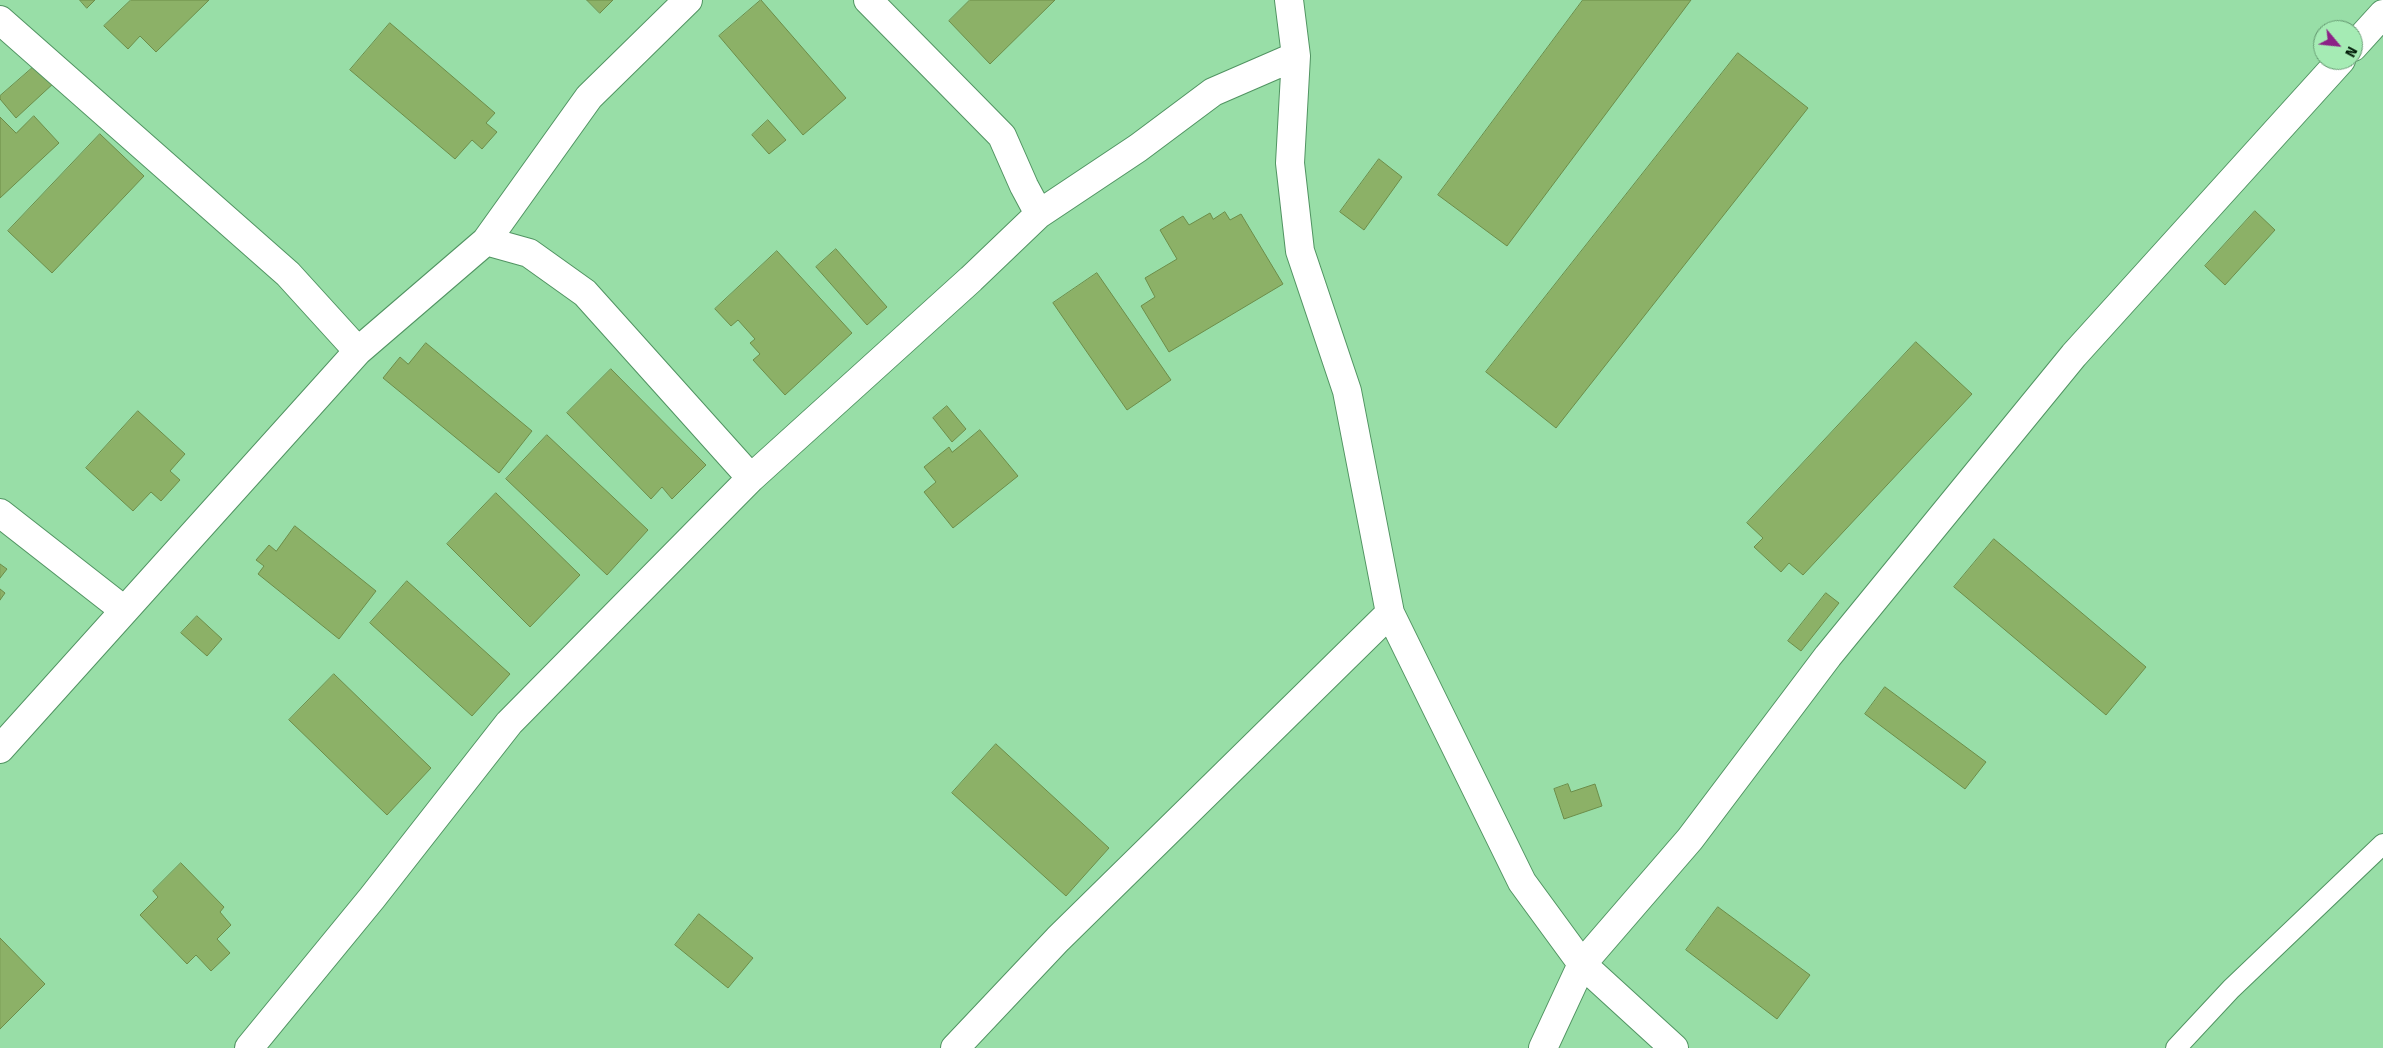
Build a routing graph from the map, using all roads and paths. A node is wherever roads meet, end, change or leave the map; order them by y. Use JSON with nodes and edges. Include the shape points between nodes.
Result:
{"nodes":[{"id":1,"x":688,"y":0,"type":"edge"},
{"id":2,"x":868,"y":0,"type":"edge"},
{"id":3,"x":1289,"y":0,"type":"edge"},
{"id":4,"x":2383,"y":14,"type":"edge"},
{"id":5,"x":0,"y":20,"type":"edge"},
{"id":6,"x":2363,"y":36,"type":"edge"},
{"id":7,"x":1296,"y":56,"type":"junction"},
{"id":8,"x":2332,"y":70,"type":"edge"},
{"id":9,"x":1039,"y":214,"type":"junction"},
{"id":10,"x":486,"y":241,"type":"junction"},
{"id":11,"x":358,"y":351,"type":"junction"},
{"id":12,"x":751,"y":478,"type":"junction"},
{"id":13,"x":0,"y":513,"type":"edge"},
{"id":14,"x":124,"y":610,"type":"junction"},
{"id":15,"x":1390,"y":612,"type":"junction"},
{"id":16,"x":0,"y":749,"type":"edge"},
{"id":17,"x":2383,"y":844,"type":"edge"},
{"id":18,"x":1582,"y":964,"type":"junction"},
{"id":19,"x":249,"y":1048,"type":"edge"},
{"id":20,"x":955,"y":1048,"type":"edge"},
{"id":21,"x":1543,"y":1048,"type":"edge"},
{"id":22,"x":1674,"y":1048,"type":"edge"},
{"id":23,"x":2176,"y":1048,"type":"edge"}],
"edges":[{"from":1,"to":10,"type":"street","via":[[589,97]]},
{"from":2,"to":9,"type":"street","via":[[1002,136]]},
{"from":3,"to":7,"type":"street"},
{"from":4,"to":6,"type":"street"},
{"from":5,"to":11,"type":"street","via":[[288,274]]},
{"from":7,"to":9,"type":"street","via":[[1213,92],[1138,148]]},
{"from":7,"to":15,"type":"street","via":[[1290,163],[1300,251],[1346,391]]},
{"from":8,"to":18,"type":"street","via":[[2074,355],[1828,656],[1690,839]]},
{"from":9,"to":12,"type":"street"},
{"from":10,"to":11,"type":"street"},
{"from":10,"to":12,"type":"street","via":[[529,253],[585,293]]},
{"from":11,"to":14,"type":"street"},
{"from":12,"to":19,"type":"street","via":[[509,723]]},
{"from":13,"to":14,"type":"street"},
{"from":14,"to":16,"type":"street"},
{"from":15,"to":18,"type":"street","via":[[1522,882]]},
{"from":15,"to":20,"type":"street","via":[[1058,939]]},
{"from":17,"to":23,"type":"lane","via":[[2231,990]]},
{"from":18,"to":21,"type":"street"},
{"from":18,"to":22,"type":"street"}]}
